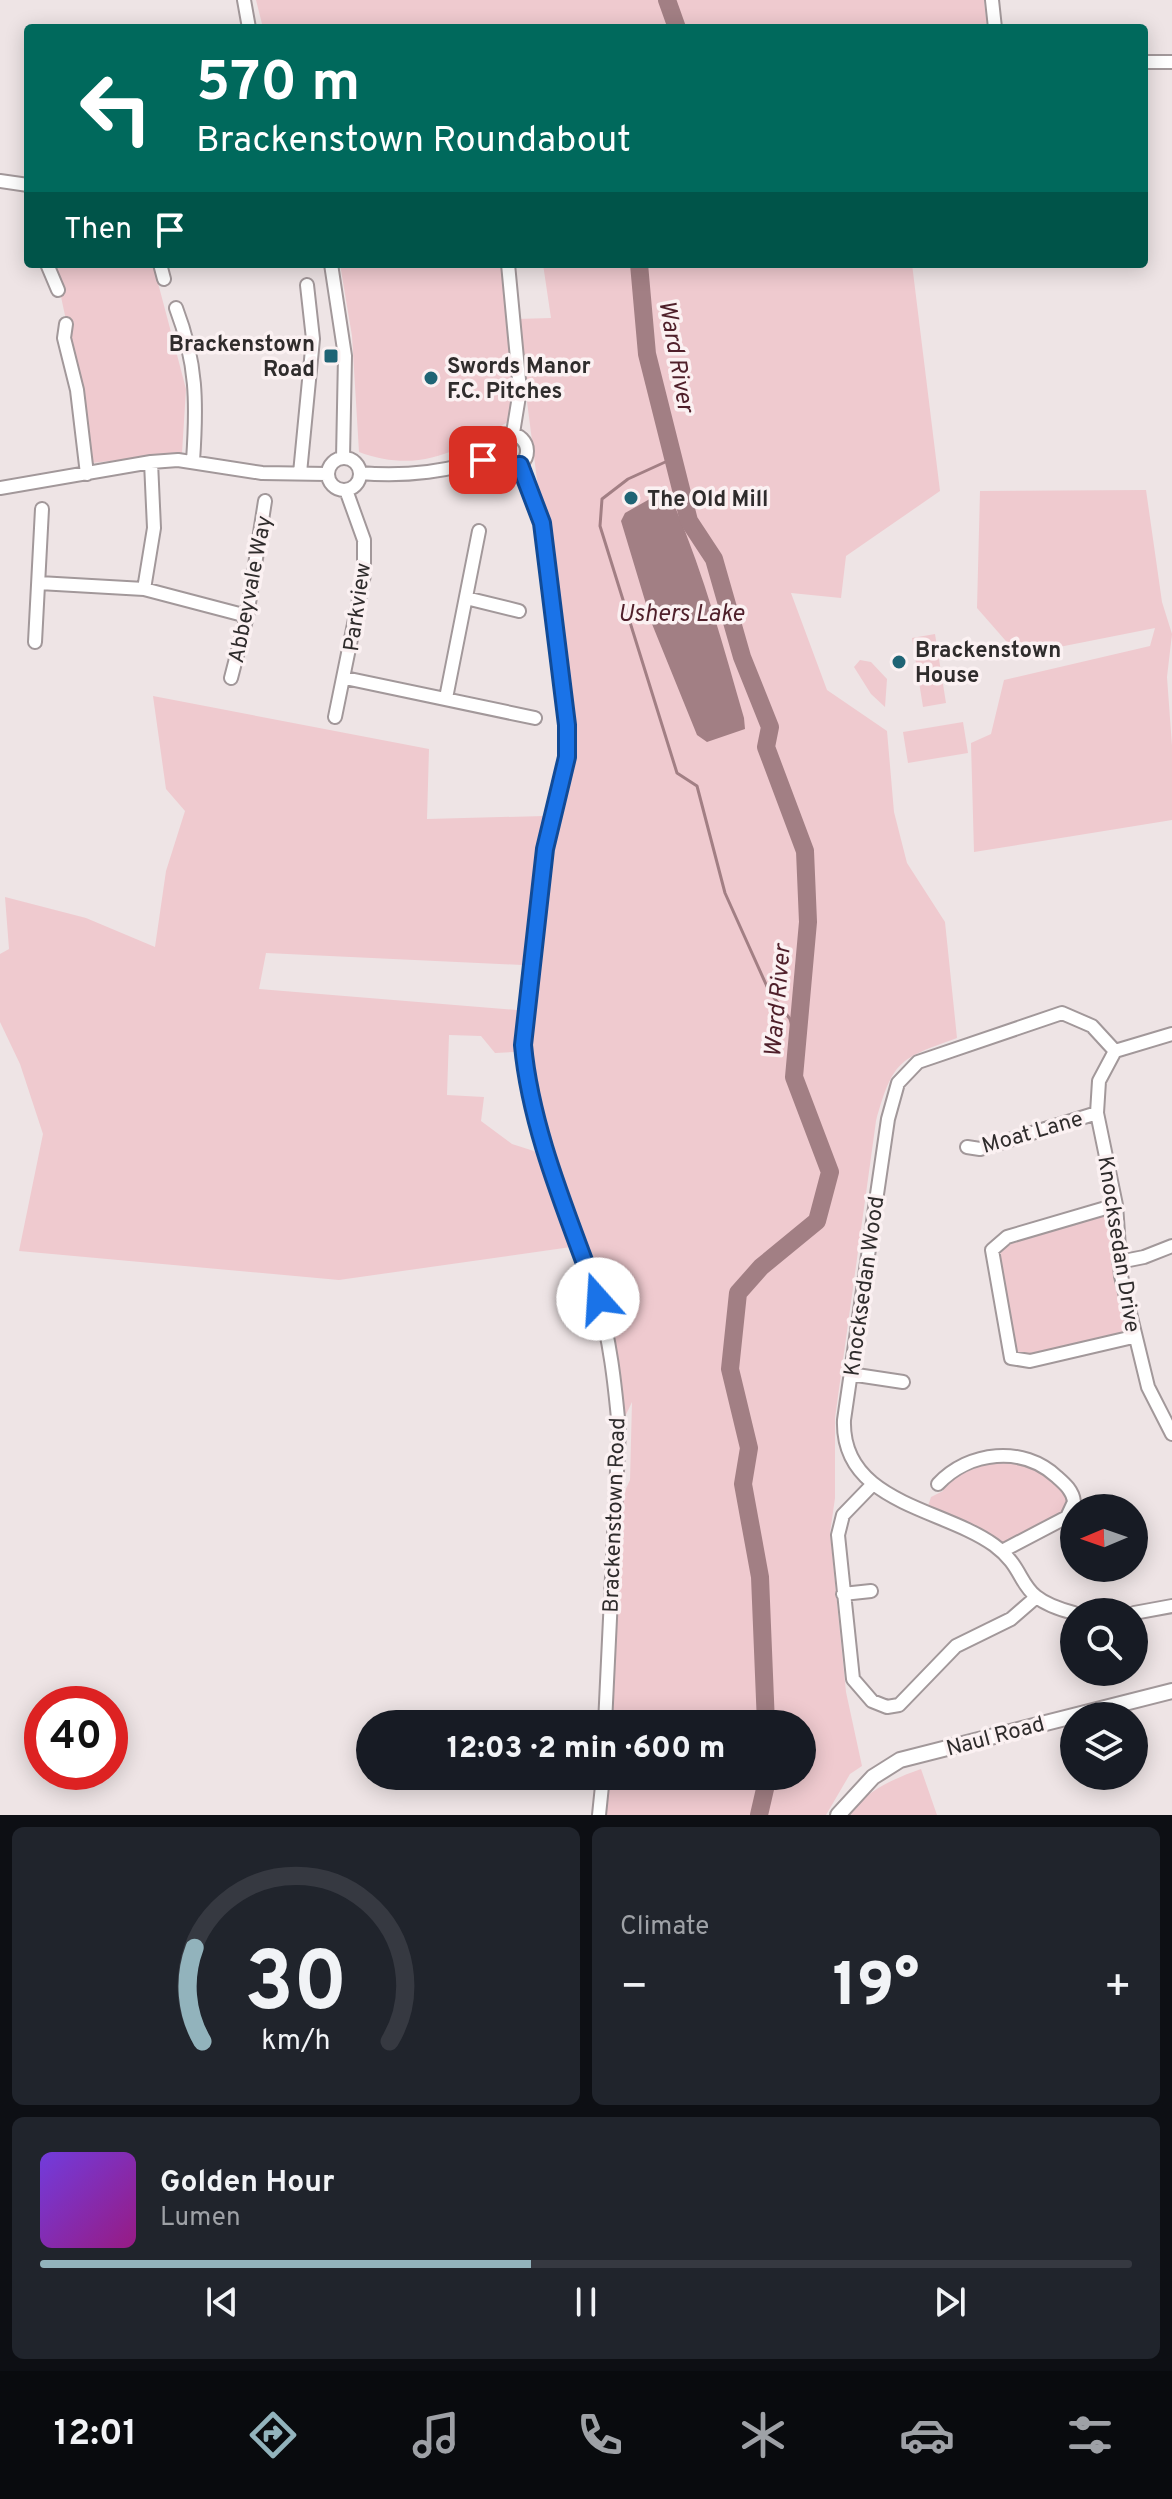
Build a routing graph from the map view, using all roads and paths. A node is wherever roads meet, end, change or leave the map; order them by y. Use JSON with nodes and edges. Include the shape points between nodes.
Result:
{"nodes":[{"id":1,"x":244,"y":0,"type":"edge"},
{"id":2,"x":992,"y":0,"type":"edge"},
{"id":3,"x":248,"y":24,"type":"edge"},
{"id":4,"x":995,"y":24,"type":"edge"},
{"id":5,"x":1148,"y":62,"type":"edge"},
{"id":6,"x":1172,"y":62,"type":"edge"},
{"id":7,"x":0,"y":181,"type":"edge"},
{"id":8,"x":24,"y":184,"type":"edge"},
{"id":9,"x":49,"y":268,"type":"edge"},
{"id":10,"x":161,"y":268,"type":"edge"},
{"id":11,"x":332,"y":268,"type":"edge"},
{"id":12,"x":508,"y":268,"type":"edge"},
{"id":13,"x":164,"y":279,"type":"dead end"},
{"id":14,"x":307,"y":285,"type":"dead end"},
{"id":15,"x":58,"y":290,"type":"dead end"},
{"id":16,"x":176,"y":308,"type":"dead end"},
{"id":17,"x":66,"y":324,"type":"dead end"},
{"id":18,"x":513,"y":433,"type":"junction"},
{"id":19,"x":493,"y":455,"type":"junction"},
{"id":20,"x":343,"y":458,"type":"junction"},
{"id":21,"x":193,"y":461,"type":"junction"},
{"id":22,"x":151,"y":462,"type":"junction"},
{"id":23,"x":520,"y":465,"type":"junction"},
{"id":24,"x":300,"y":473,"type":"junction"},
{"id":25,"x":360,"y":473,"type":"junction"},
{"id":26,"x":87,"y":474,"type":"junction"},
{"id":27,"x":327,"y":474,"type":"junction"},
{"id":28,"x":0,"y":488,"type":"edge"},
{"id":29,"x":346,"y":490,"type":"junction"},
{"id":30,"x":265,"y":501,"type":"dead end"},
{"id":31,"x":42,"y":509,"type":"dead end"},
{"id":32,"x":479,"y":531,"type":"dead end"},
{"id":33,"x":39,"y":583,"type":"junction"},
{"id":34,"x":144,"y":589,"type":"junction"},
{"id":35,"x":466,"y":598,"type":"junction"},
{"id":36,"x":519,"y":611,"type":"dead end"},
{"id":37,"x":247,"y":616,"type":"junction"},
{"id":38,"x":35,"y":642,"type":"dead end"},
{"id":39,"x":231,"y":678,"type":"dead end"},
{"id":40,"x":345,"y":678,"type":"junction"},
{"id":41,"x":446,"y":698,"type":"junction"},
{"id":42,"x":335,"y":717,"type":"dead end"},
{"id":43,"x":535,"y":718,"type":"dead end"},
{"id":44,"x":1172,"y":1034,"type":"edge"},
{"id":45,"x":1115,"y":1051,"type":"junction"},
{"id":46,"x":1097,"y":1113,"type":"junction"},
{"id":47,"x":967,"y":1147,"type":"dead end"},
{"id":48,"x":1116,"y":1205,"type":"junction"},
{"id":49,"x":1172,"y":1246,"type":"edge"},
{"id":50,"x":1119,"y":1262,"type":"junction"},
{"id":51,"x":1133,"y":1337,"type":"junction"},
{"id":52,"x":850,"y":1374,"type":"junction"},
{"id":53,"x":903,"y":1382,"type":"dead end"},
{"id":54,"x":1172,"y":1434,"type":"edge"},
{"id":55,"x":873,"y":1484,"type":"junction"},
{"id":56,"x":938,"y":1484,"type":"dead end"},
{"id":57,"x":1002,"y":1551,"type":"junction"},
{"id":58,"x":871,"y":1591,"type":"dead end"},
{"id":59,"x":843,"y":1594,"type":"junction"},
{"id":60,"x":1034,"y":1599,"type":"junction"},
{"id":61,"x":1172,"y":1606,"type":"edge"},
{"id":62,"x":1060,"y":1608,"type":"edge"},
{"id":63,"x":1148,"y":1610,"type":"edge"},
{"id":64,"x":1172,"y":1691,"type":"edge"},
{"id":65,"x":606,"y":1710,"type":"edge"},
{"id":66,"x":602,"y":1790,"type":"edge"},
{"id":67,"x":599,"y":1815,"type":"edge"},
{"id":68,"x":838,"y":1815,"type":"edge"}],
"edges":[{"from":1,"to":3,"type":"street"},
{"from":2,"to":4,"type":"street"},
{"from":5,"to":6,"type":"street"},
{"from":7,"to":8,"type":"street"},
{"from":9,"to":15,"type":"street"},
{"from":10,"to":13,"type":"street"},
{"from":11,"to":20,"type":"street","via":[[345,356]]},
{"from":12,"to":18,"type":"street","via":[[520,390]]},
{"from":14,"to":24,"type":"street","via":[[313,339]]},
{"from":16,"to":21,"type":"street","via":[[191,346],[198,400]]},
{"from":17,"to":26,"type":"street"},
{"from":18,"to":19,"type":"street","via":[[497,439]]},
{"from":18,"to":23,"type":"street","via":[[527,445]]},
{"from":19,"to":23,"type":"street","via":[[504,467]]},
{"from":19,"to":25,"type":"street","via":[[407,474]]},
{"from":20,"to":25,"type":"street","via":[[357,464]]},
{"from":20,"to":27,"type":"street","via":[[330,464]]},
{"from":21,"to":22,"type":"street"},
{"from":21,"to":24,"type":"street","via":[[262,473]]},
{"from":22,"to":26,"type":"street"},
{"from":22,"to":34,"type":"street","via":[[154,528]]},
{"from":23,"to":65,"type":"street","name":"Brackenstown Road","via":[[542,523],[567,725],[567,757],[545,849],[523,1045],[546,1149],[598,1299],[616,1397]]},
{"from":24,"to":27,"type":"street"},
{"from":25,"to":29,"type":"street","via":[[358,483]]},
{"from":26,"to":28,"type":"street"},
{"from":27,"to":29,"type":"street","via":[[331,484]]},
{"from":29,"to":40,"type":"street","name":"Parkview","via":[[364,540],[364,575]]},
{"from":30,"to":37,"type":"street","name":"Abbeyvale Way"},
{"from":31,"to":33,"type":"street"},
{"from":32,"to":35,"type":"street"},
{"from":33,"to":34,"type":"street"},
{"from":33,"to":38,"type":"street"},
{"from":34,"to":37,"type":"street"},
{"from":35,"to":36,"type":"street"},
{"from":35,"to":41,"type":"street"},
{"from":37,"to":39,"type":"street","name":"Abbeyvale Way"},
{"from":40,"to":41,"type":"street","name":"Parkview"},
{"from":40,"to":42,"type":"street","name":"Parkview"},
{"from":41,"to":43,"type":"street","name":"Parkview"},
{"from":44,"to":45,"type":"street"},
{"from":45,"to":46,"type":"street","name":"Knocksedan Drive","via":[[1099,1081]]},
{"from":45,"to":52,"type":"street","name":"Knocksedan Wood","via":[[1092,1026],[1062,1013],[932,1056],[903,1075],[888,1119]]},
{"from":46,"to":47,"type":"street","name":"Moat Lane","via":[[980,1149]]},
{"from":46,"to":48,"type":"street","name":"Knocksedan Drive"},
{"from":48,"to":50,"type":"street","name":"Knocksedan Drive"},
{"from":48,"to":51,"type":"street","via":[[1007,1237],[992,1250],[1011,1358],[1030,1361]]},
{"from":49,"to":50,"type":"street"},
{"from":50,"to":51,"type":"street","name":"Knocksedan Drive"},
{"from":51,"to":54,"type":"street","name":"Knocksedan Drive","via":[[1148,1387]]},
{"from":52,"to":53,"type":"street"},
{"from":52,"to":55,"type":"street","name":"Knocksedan Wood","via":[[846,1445]]},
{"from":55,"to":57,"type":"street","name":"Knocksedan Wood","via":[[910,1508],[977,1534]]},
{"from":55,"to":59,"type":"street","via":[[840,1523]]},
{"from":56,"to":57,"type":"street","via":[[947,1474],[1006,1455],[1037,1461],[1069,1489],[1074,1502],[1067,1517]]},
{"from":57,"to":60,"type":"street","name":"Knocksedan Wood"},
{"from":58,"to":59,"type":"street"},
{"from":59,"to":60,"type":"street","via":[[853,1679],[864,1695],[887,1707],[904,1701],[956,1646],[1011,1619]]},
{"from":60,"to":62,"type":"street"},
{"from":61,"to":63,"type":"street"},
{"from":64,"to":68,"type":"main road","name":"Naul Road","via":[[900,1760],[873,1777]]},
{"from":66,"to":67,"type":"street"}]}
